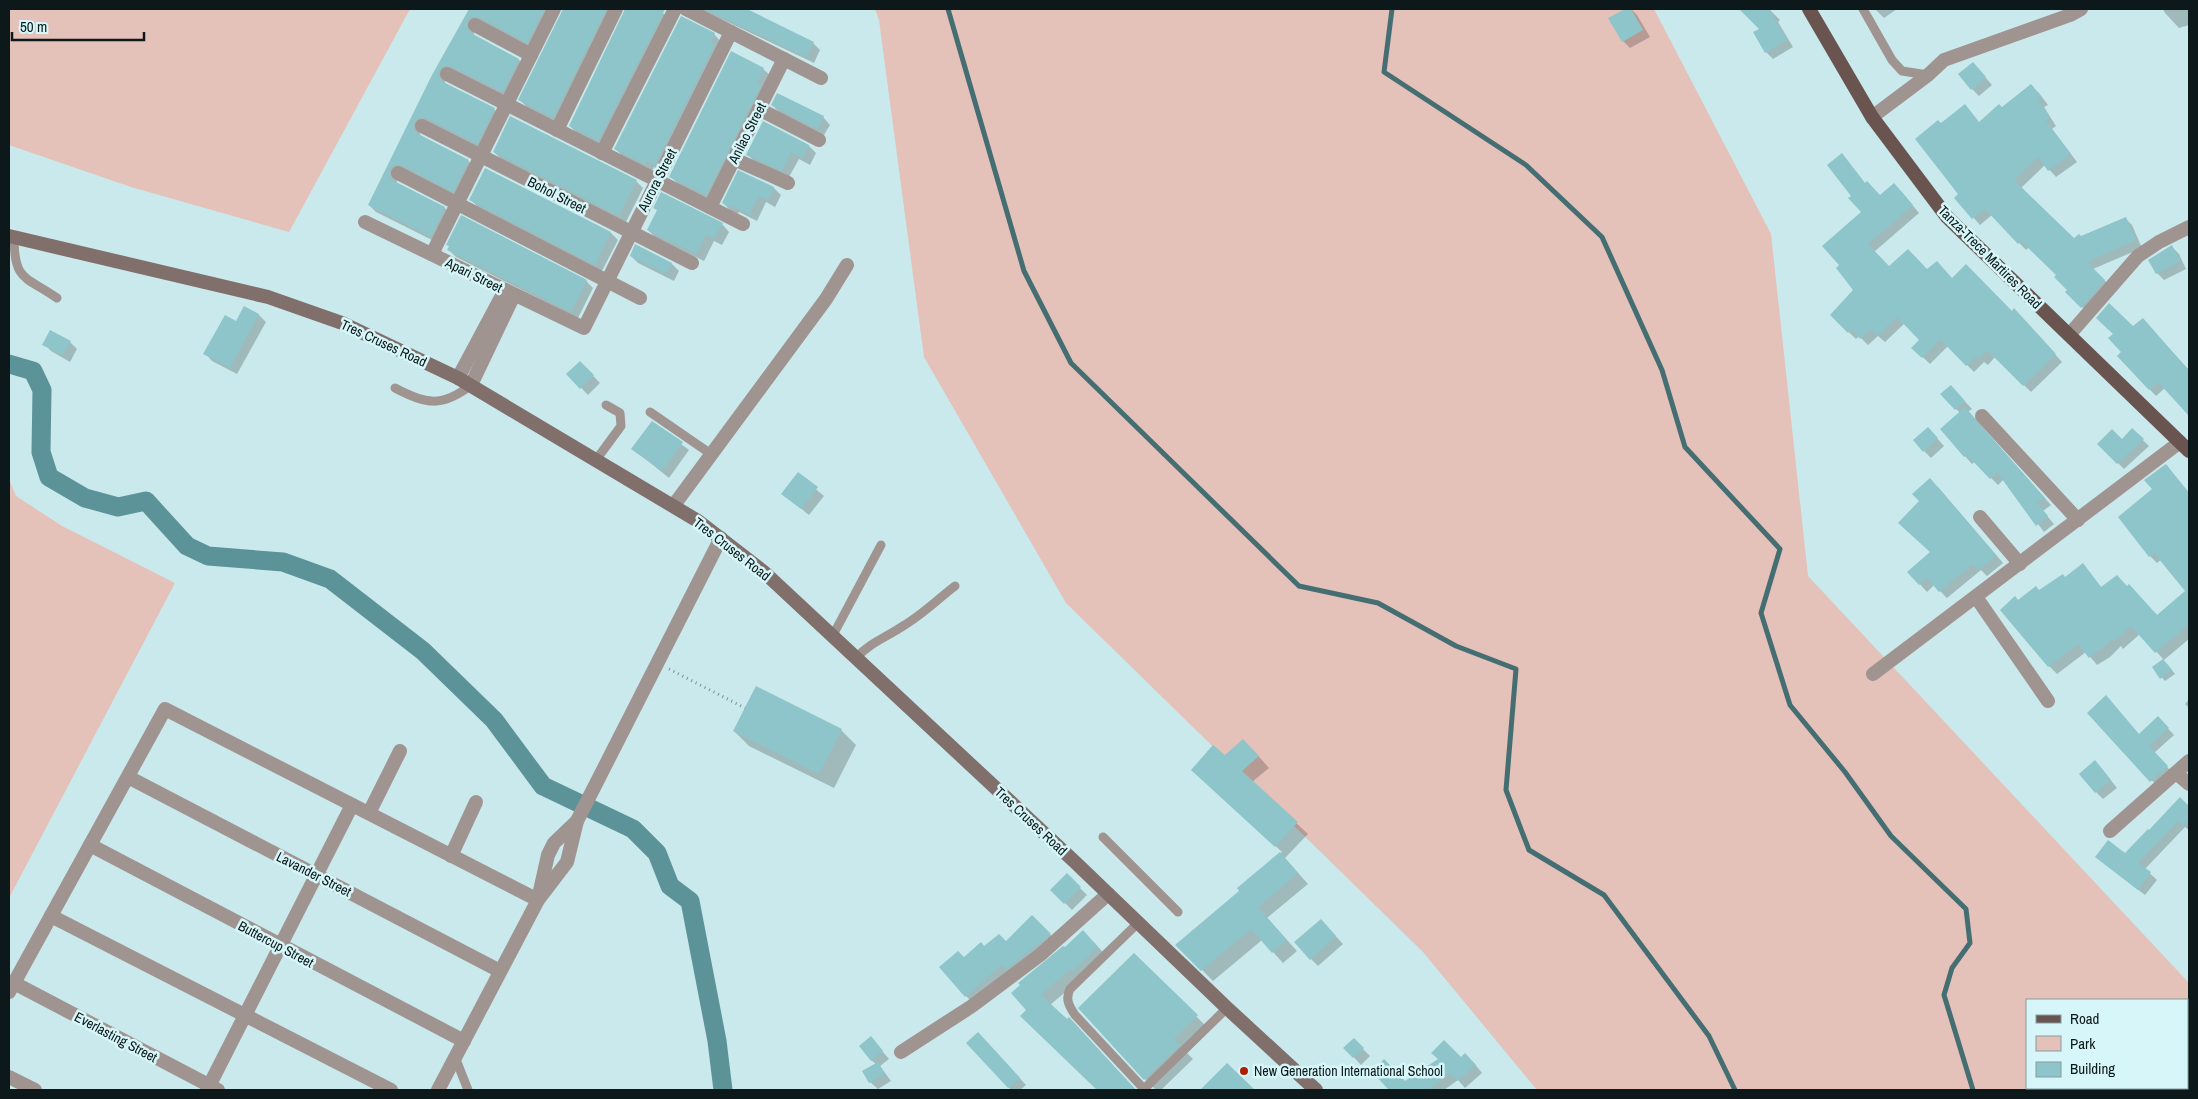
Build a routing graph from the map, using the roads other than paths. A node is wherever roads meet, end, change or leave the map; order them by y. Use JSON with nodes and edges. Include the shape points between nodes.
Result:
{"nodes":[{"id":1,"x":554,"y":9,"type":"edge"},
{"id":2,"x":616,"y":9,"type":"edge"},
{"id":3,"x":675,"y":9,"type":"edge"},
{"id":4,"x":686,"y":9,"type":"edge"},
{"id":5,"x":1809,"y":9,"type":"edge"},
{"id":6,"x":1863,"y":9,"type":"edge"},
{"id":7,"x":2081,"y":9,"type":"edge"},
{"id":8,"x":475,"y":25,"type":"dead end"},
{"id":9,"x":731,"y":32,"type":"junction"},
{"id":10,"x":531,"y":55,"type":"junction"},
{"id":11,"x":784,"y":59,"type":"junction"},
{"id":12,"x":447,"y":74,"type":"dead end"},
{"id":13,"x":1928,"y":75,"type":"junction"},
{"id":14,"x":820,"y":78,"type":"dead end"},
{"id":15,"x":507,"y":104,"type":"junction"},
{"id":16,"x":759,"y":109,"type":"junction"},
{"id":17,"x":1872,"y":117,"type":"junction"},
{"id":18,"x":422,"y":126,"type":"dead end"},
{"id":19,"x":557,"y":130,"type":"junction"},
{"id":20,"x":819,"y":140,"type":"dead end"},
{"id":21,"x":602,"y":153,"type":"junction"},
{"id":22,"x":481,"y":156,"type":"junction"},
{"id":23,"x":734,"y":159,"type":"junction"},
{"id":24,"x":398,"y":173,"type":"dead end"},
{"id":25,"x":657,"y":180,"type":"junction"},
{"id":26,"x":788,"y":183,"type":"dead end"},
{"id":27,"x":457,"y":203,"type":"junction"},
{"id":28,"x":710,"y":207,"type":"junction"},
{"id":29,"x":366,"y":222,"type":"dead end"},
{"id":30,"x":743,"y":224,"type":"dead end"},
{"id":31,"x":2189,"y":227,"type":"edge"},
{"id":32,"x":631,"y":232,"type":"junction"},
{"id":33,"x":12,"y":237,"type":"edge"},
{"id":34,"x":432,"y":254,"type":"junction"},
{"id":35,"x":692,"y":263,"type":"dead end"},
{"id":36,"x":846,"y":265,"type":"dead end"},
{"id":37,"x":607,"y":281,"type":"junction"},
{"id":38,"x":510,"y":292,"type":"junction"},
{"id":39,"x":57,"y":298,"type":"dead end"},
{"id":40,"x":640,"y":298,"type":"dead end"},
{"id":41,"x":584,"y":328,"type":"joint"},
{"id":42,"x":2069,"y":335,"type":"junction"},
{"id":43,"x":484,"y":342,"type":"junction"},
{"id":44,"x":458,"y":378,"type":"junction"},
{"id":45,"x":471,"y":385,"type":"junction"},
{"id":46,"x":394,"y":388,"type":"dead end"},
{"id":47,"x":606,"y":405,"type":"dead end"},
{"id":48,"x":650,"y":412,"type":"dead end"},
{"id":49,"x":1982,"y":416,"type":"dead end"},
{"id":50,"x":2185,"y":447,"type":"edge"},
{"id":51,"x":711,"y":454,"type":"junction"},
{"id":52,"x":596,"y":460,"type":"junction"},
{"id":53,"x":674,"y":505,"type":"junction"},
{"id":54,"x":1980,"y":517,"type":"dead end"},
{"id":55,"x":2078,"y":520,"type":"junction"},
{"id":56,"x":721,"y":538,"type":"junction"},
{"id":57,"x":881,"y":545,"type":"dead end"},
{"id":58,"x":2020,"y":564,"type":"junction"},
{"id":59,"x":955,"y":586,"type":"dead end"},
{"id":60,"x":1976,"y":597,"type":"junction"},
{"id":61,"x":832,"y":637,"type":"junction"},
{"id":62,"x":856,"y":658,"type":"junction"},
{"id":63,"x":1873,"y":674,"type":"dead end"},
{"id":64,"x":2048,"y":701,"type":"dead end"},
{"id":65,"x":400,"y":751,"type":"dead end"},
{"id":66,"x":2189,"y":761,"type":"edge"},
{"id":67,"x":2176,"y":773,"type":"junction"},
{"id":68,"x":128,"y":777,"type":"junction"},
{"id":69,"x":2189,"y":784,"type":"edge"},
{"id":70,"x":476,"y":802,"type":"dead end"},
{"id":71,"x":352,"y":805,"type":"junction"},
{"id":72,"x":369,"y":813,"type":"junction"},
{"id":73,"x":577,"y":821,"type":"junction"},
{"id":74,"x":2110,"y":831,"type":"dead end"},
{"id":75,"x":1103,"y":837,"type":"dead end"},
{"id":76,"x":90,"y":845,"type":"junction"},
{"id":77,"x":451,"y":856,"type":"junction"},
{"id":78,"x":317,"y":875,"type":"junction"},
{"id":79,"x":1108,"y":894,"type":"junction"},
{"id":80,"x":538,"y":900,"type":"junction"},
{"id":81,"x":1178,"y":912,"type":"dead end"},
{"id":82,"x":51,"y":916,"type":"junction"},
{"id":83,"x":1139,"y":922,"type":"junction"},
{"id":84,"x":280,"y":946,"type":"junction"},
{"id":85,"x":500,"y":971,"type":"junction"},
{"id":86,"x":11,"y":988,"type":"edge"},
{"id":87,"x":1227,"y":1008,"type":"junction"},
{"id":88,"x":245,"y":1015,"type":"junction"},
{"id":89,"x":464,"y":1040,"type":"junction"},
{"id":90,"x":901,"y":1052,"type":"dead end"},
{"id":91,"x":455,"y":1057,"type":"junction"},
{"id":92,"x":9,"y":1077,"type":"edge"},
{"id":93,"x":211,"y":1089,"type":"edge"},
{"id":94,"x":35,"y":1090,"type":"edge"},
{"id":95,"x":391,"y":1090,"type":"edge"},
{"id":96,"x":438,"y":1090,"type":"edge"},
{"id":97,"x":468,"y":1090,"type":"edge"},
{"id":98,"x":1144,"y":1090,"type":"edge"},
{"id":99,"x":1316,"y":1090,"type":"edge"}],
"edges":[{"from":1,"to":10,"type":"street"},
{"from":2,"to":19,"type":"street"},
{"from":3,"to":21,"type":"street"},
{"from":4,"to":9,"type":"street"},
{"from":5,"to":17,"type":"main road","name":"Tanza-Trece Martires Road"},
{"from":6,"to":13,"type":"lane","via":[[1892,60],[1902,71]]},
{"from":7,"to":13,"type":"street","via":[[1944,60]]},
{"from":8,"to":10,"type":"street"},
{"from":9,"to":11,"type":"street"},
{"from":9,"to":25,"type":"street","name":"Aurora Street"},
{"from":10,"to":15,"type":"street"},
{"from":11,"to":14,"type":"street"},
{"from":11,"to":16,"type":"street","name":"Anilao Street"},
{"from":12,"to":15,"type":"street"},
{"from":13,"to":17,"type":"street"},
{"from":15,"to":19,"type":"street"},
{"from":15,"to":22,"type":"street"},
{"from":16,"to":20,"type":"street"},
{"from":16,"to":23,"type":"street","name":"Anilao Street"},
{"from":17,"to":42,"type":"main road","name":"Tanza-Trece Martires Road","via":[[1947,218]]},
{"from":18,"to":22,"type":"street","name":"Bohol Street"},
{"from":19,"to":21,"type":"street"},
{"from":21,"to":25,"type":"street"},
{"from":22,"to":27,"type":"street"},
{"from":22,"to":32,"type":"street","name":"Bohol Street"},
{"from":23,"to":26,"type":"street"},
{"from":23,"to":28,"type":"street","name":"Anilao Street"},
{"from":24,"to":27,"type":"street"},
{"from":25,"to":28,"type":"street"},
{"from":25,"to":32,"type":"street","name":"Aurora Street"},
{"from":27,"to":34,"type":"street"},
{"from":27,"to":37,"type":"street"},
{"from":28,"to":30,"type":"street"},
{"from":29,"to":34,"type":"street","name":"Apari Street"},
{"from":31,"to":42,"type":"street","via":[[2138,256]]},
{"from":32,"to":35,"type":"street","name":"Bohol Street"},
{"from":32,"to":37,"type":"street","name":"Aurora Street"},
{"from":33,"to":39,"type":"lane","via":[[14,258],[26,280]]},
{"from":33,"to":44,"type":"main road","name":"Tres Cruses Road","via":[[268,297],[342,323]]},
{"from":34,"to":38,"type":"street","name":"Apari Street"},
{"from":36,"to":51,"type":"street","via":[[826,299]]},
{"from":37,"to":40,"type":"street"},
{"from":37,"to":41,"type":"street","name":"Aurora Street"},
{"from":38,"to":41,"type":"street","name":"Apari Street"},
{"from":38,"to":43,"type":"street"},
{"from":42,"to":50,"type":"main road","name":"Tanza-Trece Martires Road"},
{"from":43,"to":44,"type":"street"},
{"from":43,"to":45,"type":"street"},
{"from":44,"to":45,"type":"main road","name":"Tres Cruses Road"},
{"from":45,"to":46,"type":"lane","via":[[442,402],[417,400]]},
{"from":45,"to":52,"type":"main road","name":"Tres Cruses Road"},
{"from":47,"to":52,"type":"lane","via":[[620,413],[621,426]]},
{"from":48,"to":51,"type":"lane"},
{"from":49,"to":55,"type":"street"},
{"from":50,"to":55,"type":"street"},
{"from":51,"to":53,"type":"street"},
{"from":52,"to":53,"type":"main road","name":"Tres Cruses Road"},
{"from":53,"to":56,"type":"main road","name":"Tres Cruses Road"},
{"from":54,"to":58,"type":"street"},
{"from":55,"to":58,"type":"street"},
{"from":56,"to":61,"type":"main road","name":"Tres Cruses Road","via":[[765,573]]},
{"from":56,"to":73,"type":"street"},
{"from":57,"to":61,"type":"lane"},
{"from":58,"to":60,"type":"street"},
{"from":59,"to":62,"type":"lane","via":[[904,626],[865,648]]},
{"from":60,"to":63,"type":"street"},
{"from":60,"to":64,"type":"street"},
{"from":61,"to":62,"type":"main road","name":"Tres Cruses Road"},
{"from":62,"to":79,"type":"main road","name":"Tres Cruses Road"},
{"from":65,"to":72,"type":"street"},
{"from":66,"to":67,"type":"street"},
{"from":67,"to":69,"type":"street"},
{"from":67,"to":74,"type":"street"},
{"from":68,"to":71,"type":"street","via":[[165,709]]},
{"from":68,"to":76,"type":"street"},
{"from":68,"to":78,"type":"street","name":"Lavander Street"},
{"from":70,"to":77,"type":"street"},
{"from":71,"to":72,"type":"street"},
{"from":71,"to":78,"type":"street"},
{"from":72,"to":77,"type":"street"},
{"from":73,"to":80,"type":"street","via":[[567,862]]},
{"from":73,"to":80,"type":"street","via":[[554,843],[548,855]]},
{"from":75,"to":81,"type":"lane"},
{"from":76,"to":82,"type":"street"},
{"from":76,"to":84,"type":"street","name":"Buttercup Street"},
{"from":77,"to":80,"type":"street"},
{"from":78,"to":84,"type":"street"},
{"from":78,"to":85,"type":"street","name":"Lavander Street"},
{"from":79,"to":83,"type":"main road","name":"Tres Cruses Road"},
{"from":79,"to":90,"type":"street","via":[[1040,955],[972,1006]]},
{"from":80,"to":85,"type":"street"},
{"from":82,"to":86,"type":"street"},
{"from":82,"to":88,"type":"street"},
{"from":83,"to":87,"type":"main road","name":"Tres Cruses Road"},
{"from":83,"to":98,"type":"lane","via":[[1067,995],[1075,1016]]},
{"from":84,"to":88,"type":"street"},
{"from":84,"to":89,"type":"street","name":"Buttercup Street"},
{"from":85,"to":89,"type":"street"},
{"from":86,"to":93,"type":"street","name":"Everlasting Street"},
{"from":87,"to":98,"type":"lane"},
{"from":87,"to":99,"type":"main road","name":"Tres Cruses Road"},
{"from":88,"to":93,"type":"street"},
{"from":88,"to":95,"type":"street"},
{"from":89,"to":91,"type":"street"},
{"from":91,"to":96,"type":"street"},
{"from":91,"to":97,"type":"lane"},
{"from":92,"to":94,"type":"street"}]}
